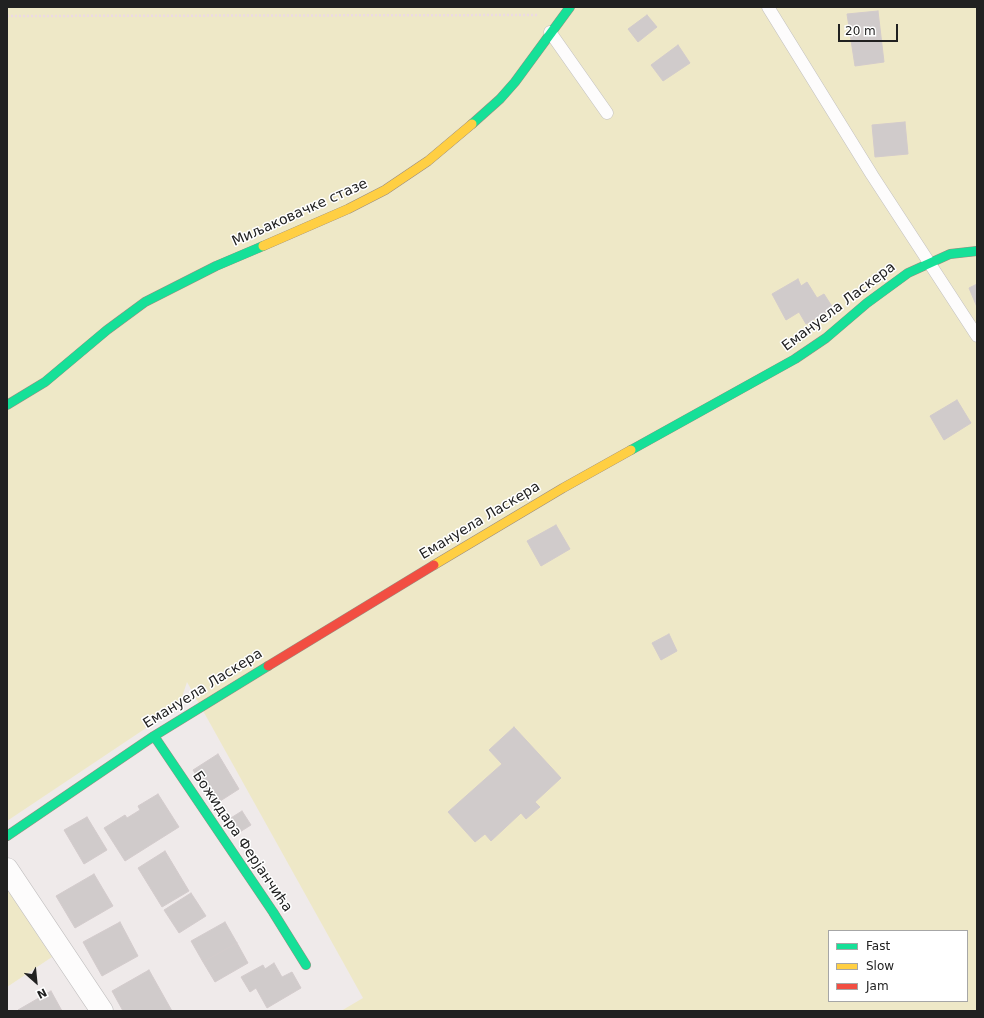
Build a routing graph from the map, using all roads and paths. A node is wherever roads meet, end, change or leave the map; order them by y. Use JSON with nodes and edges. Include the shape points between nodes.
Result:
{"nodes":[{"id":1,"x":570,"y":7,"type":"edge"},
{"id":2,"x":768,"y":7,"type":"edge"},
{"id":3,"x":7,"y":16,"type":"edge"},
{"id":4,"x":560,"y":19,"type":"junction"},
{"id":5,"x":550,"y":32,"type":"junction"},
{"id":6,"x":607,"y":113,"type":"dead end"},
{"id":7,"x":977,"y":251,"type":"edge"},
{"id":8,"x":929,"y":263,"type":"junction"},
{"id":9,"x":977,"y":336,"type":"edge"},
{"id":10,"x":7,"y":405,"type":"edge"},
{"id":11,"x":154,"y":736,"type":"junction"},
{"id":12,"x":7,"y":836,"type":"edge"},
{"id":13,"x":7,"y":869,"type":"edge"},
{"id":14,"x":306,"y":965,"type":"dead end"},
{"id":15,"x":102,"y":1011,"type":"edge"}],
"edges":[{"from":1,"to":4,"type":"street","name":"Миљаковачке стазе"},
{"from":2,"to":8,"type":"lane"},
{"from":3,"to":4,"type":"path","via":[[541,15]]},
{"from":4,"to":5,"type":"street","name":"Миљаковачке стазе"},
{"from":5,"to":6,"type":"lane"},
{"from":5,"to":10,"type":"street","name":"Миљаковачке стазе","via":[[519,77],[500,99],[428,161],[385,190],[348,209],[216,266],[145,302],[107,330],[46,382]]},
{"from":7,"to":8,"type":"street","name":"Емануела Ласкера","via":[[950,254]]},
{"from":8,"to":9,"type":"lane"},
{"from":8,"to":11,"type":"street","name":"Емануела Ласкера","via":[[902,278],[867,303],[826,338],[795,359],[563,488]]},
{"from":11,"to":12,"type":"street","name":"Емануела Ласкера"},
{"from":11,"to":14,"type":"street","name":"Божидара Ферјанчића"},
{"from":13,"to":15,"type":"street"}]}
